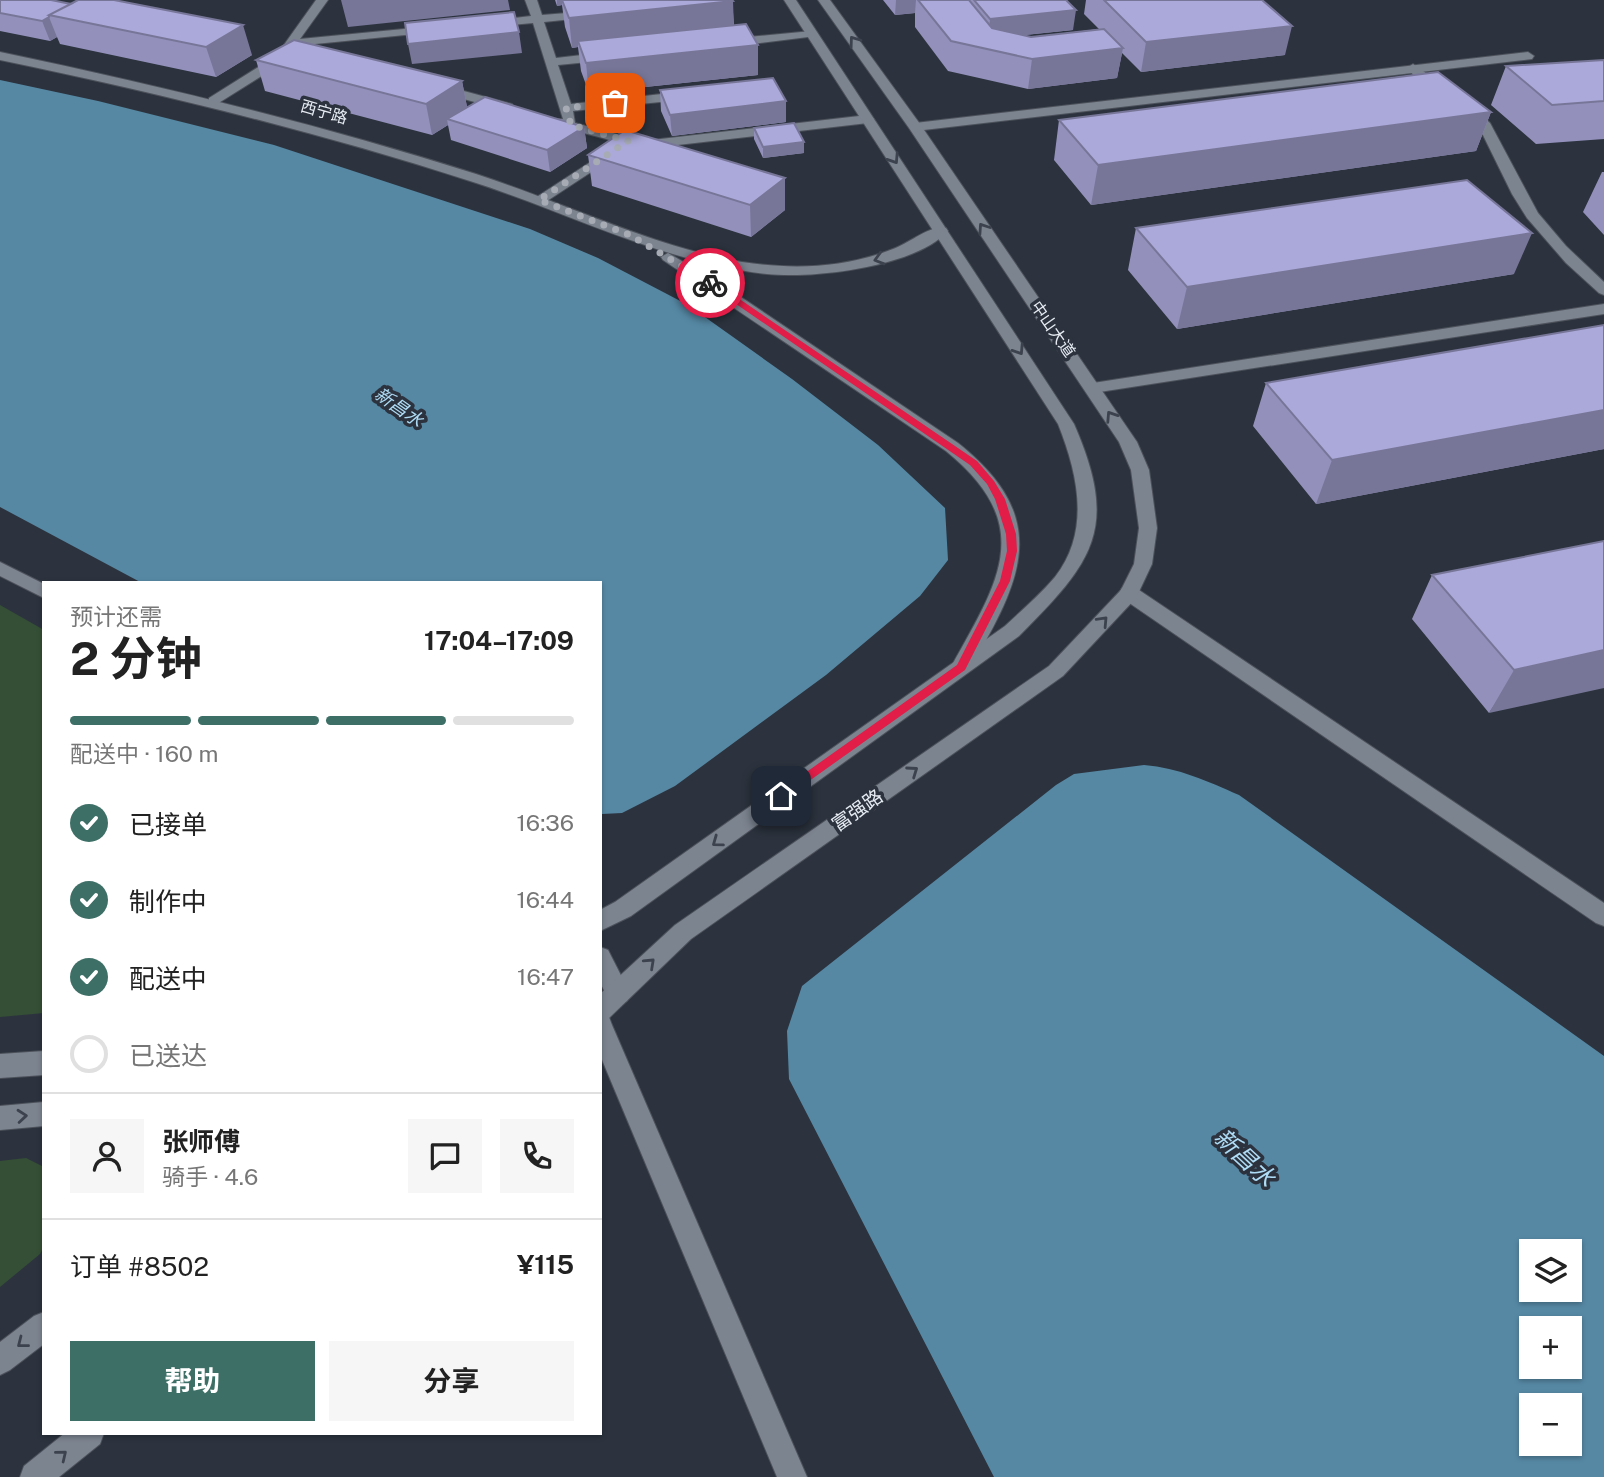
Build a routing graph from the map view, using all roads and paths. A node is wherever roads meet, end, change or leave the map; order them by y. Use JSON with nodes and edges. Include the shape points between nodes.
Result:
{"nodes":[{"id":1,"x":322,"y":0,"type":"edge"},
{"id":2,"x":531,"y":0,"type":"edge"},
{"id":3,"x":790,"y":0,"type":"edge"},
{"id":4,"x":824,"y":0,"type":"edge"},
{"id":5,"x":606,"y":12,"type":"edge"},
{"id":6,"x":537,"y":19,"type":"junction"},
{"id":7,"x":469,"y":26,"type":"edge"},
{"id":8,"x":441,"y":29,"type":"edge"},
{"id":9,"x":812,"y":34,"type":"junction"},
{"id":10,"x":716,"y":44,"type":"edge"},
{"id":11,"x":290,"y":45,"type":"junction"},
{"id":12,"x":316,"y":54,"type":"edge"},
{"id":13,"x":620,"y":55,"type":"edge"},
{"id":14,"x":0,"y":56,"type":"edge"},
{"id":15,"x":1528,"y":56,"type":"dead end"},
{"id":16,"x":551,"y":62,"type":"junction"},
{"id":17,"x":1413,"y":68,"type":"junction"},
{"id":18,"x":423,"y":84,"type":"edge"},
{"id":19,"x":697,"y":94,"type":"edge"},
{"id":20,"x":213,"y":101,"type":"junction"},
{"id":21,"x":566,"y":108,"type":"junction"},
{"id":22,"x":517,"y":110,"type":"edge"},
{"id":23,"x":544,"y":118,"type":"edge"},
{"id":24,"x":868,"y":119,"type":"junction"},
{"id":25,"x":571,"y":125,"type":"junction"},
{"id":26,"x":915,"y":127,"type":"junction"},
{"id":27,"x":628,"y":141,"type":"junction"},
{"id":28,"x":643,"y":145,"type":"junction"},
{"id":29,"x":683,"y":157,"type":"edge"},
{"id":30,"x":539,"y":200,"type":"junction"},
{"id":31,"x":941,"y":231,"type":"junction"},
{"id":32,"x":630,"y":235,"type":"junction"},
{"id":33,"x":1604,"y":290,"type":"edge"},
{"id":34,"x":1604,"y":309,"type":"edge"},
{"id":35,"x":1093,"y":388,"type":"junction"},
{"id":36,"x":0,"y":568,"type":"edge"},
{"id":37,"x":42,"y":591,"type":"edge"},
{"id":38,"x":1129,"y":593,"type":"junction"},
{"id":39,"x":961,"y":667,"type":"junction"},
{"id":40,"x":1056,"y":671,"type":"joint"},
{"id":41,"x":1604,"y":916,"type":"edge"},
{"id":42,"x":602,"y":920,"type":"edge"},
{"id":43,"x":602,"y":961,"type":"edge"},
{"id":44,"x":618,"y":993,"type":"junction"},
{"id":45,"x":602,"y":1008,"type":"edge"},
{"id":46,"x":602,"y":1030,"type":"edge"},
{"id":47,"x":42,"y":1063,"type":"edge"},
{"id":48,"x":0,"y":1066,"type":"edge"},
{"id":49,"x":42,"y":1114,"type":"edge"},
{"id":50,"x":0,"y":1118,"type":"edge"},
{"id":51,"x":42,"y":1328,"type":"edge"},
{"id":52,"x":0,"y":1360,"type":"edge"},
{"id":53,"x":87,"y":1435,"type":"edge"},
{"id":54,"x":35,"y":1477,"type":"edge"},
{"id":55,"x":792,"y":1477,"type":"edge"}],
"edges":[{"from":1,"to":11,"type":"main road"},
{"from":2,"to":6,"type":"main road"},
{"from":3,"to":9,"type":"main road"},
{"from":26,"to":4,"type":"main road","name":"中山大道","one_way":true},
{"from":5,"to":6,"type":"main road"},
{"from":6,"to":7,"type":"main road"},
{"from":6,"to":16,"type":"main road"},
{"from":8,"to":11,"type":"main road"},
{"from":9,"to":10,"type":"main road"},
{"from":9,"to":24,"type":"main road"},
{"from":11,"to":12,"type":"main road"},
{"from":11,"to":20,"type":"main road","via":[[280,59]]},
{"from":13,"to":16,"type":"main road"},
{"from":14,"to":20,"type":"main road","name":"西宁路"},
{"from":15,"to":17,"type":"main road"},
{"from":16,"to":21,"type":"main road"},
{"from":17,"to":26,"type":"main road"},
{"from":17,"to":33,"type":"main road","via":[[1483,124],[1497,142],[1509,178],[1531,214]]},
{"from":18,"to":22,"type":"main road"},
{"from":19,"to":21,"type":"main road"},
{"from":20,"to":30,"type":"main road","name":"西宁路","via":[[347,136]]},
{"from":21,"to":25,"type":"main road"},
{"from":23,"to":25,"type":"main road"},
{"from":24,"to":28,"type":"main road"},
{"from":24,"to":31,"type":"main road","one_way":true},
{"from":25,"to":27,"type":"main road"},
{"from":35,"to":26,"type":"main road","name":"中山大道","one_way":true},
{"from":27,"to":28,"type":"main road"},
{"from":27,"to":30,"type":"main road"},
{"from":28,"to":29,"type":"main road"},
{"from":30,"to":32,"type":"main road","name":"西宁路"},
{"from":31,"to":32,"type":"main road","one_way":true,"via":[[883,258],[819,271],[718,262]]},
{"from":31,"to":39,"type":"main road","one_way":true,"via":[[1066,424],[1089,497],[1088,522],[1077,556],[1062,581],[1012,631]]},
{"from":32,"to":39,"type":"main road","via":[[715,285],[953,447],[991,483],[1006,517],[1012,551],[1005,581]]},
{"from":34,"to":35,"type":"main road"},
{"from":38,"to":35,"type":"main road","name":"中山大道","one_way":true,"via":[[1143,564],[1146,499],[1128,442]]},
{"from":36,"to":37,"type":"main road"},
{"from":40,"to":38,"type":"main road","name":"中山大道","one_way":true},
{"from":38,"to":41,"type":"main road"},
{"from":39,"to":42,"type":"main road","one_way":true},
{"from":44,"to":40,"type":"main road","name":"富强路","one_way":true,"via":[[683,932]]},
{"from":43,"to":44,"type":"main road"},
{"from":44,"to":45,"type":"main road","name":"富强路"},
{"from":46,"to":55,"type":"main road"},
{"from":47,"to":48,"type":"main road"},
{"from":50,"to":49,"type":"main road","one_way":true},
{"from":51,"to":52,"type":"main road","one_way":true},
{"from":54,"to":53,"type":"main road","one_way":true}]}
